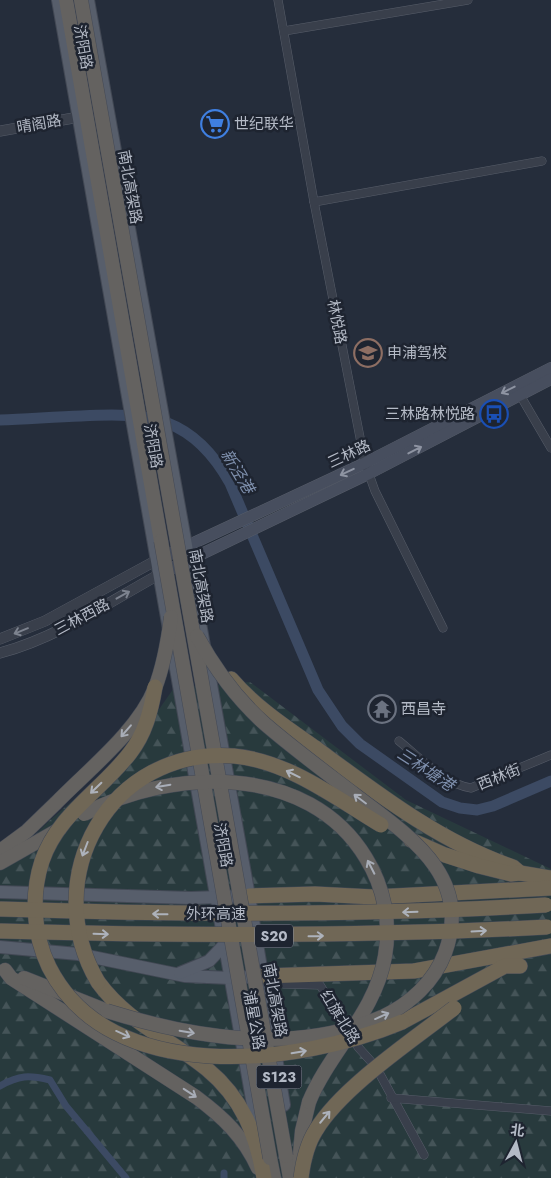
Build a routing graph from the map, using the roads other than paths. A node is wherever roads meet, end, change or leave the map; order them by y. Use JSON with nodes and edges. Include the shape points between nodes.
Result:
{"nodes":[{"id":1,"x":58,"y":0,"type":"edge"},
{"id":2,"x":66,"y":0,"type":"edge"},
{"id":3,"x":81,"y":0,"type":"edge"},
{"id":4,"x":88,"y":0,"type":"edge"},
{"id":5,"x":278,"y":0,"type":"edge"},
{"id":6,"x":468,"y":0,"type":"edge"},
{"id":7,"x":284,"y":32,"type":"junction"},
{"id":8,"x":79,"y":117,"type":"junction"},
{"id":9,"x":0,"y":131,"type":"edge"},
{"id":10,"x":542,"y":161,"type":"dead end"},
{"id":11,"x":314,"y":202,"type":"junction"},
{"id":12,"x":551,"y":368,"type":"edge"},
{"id":13,"x":551,"y":379,"type":"edge"},
{"id":14,"x":520,"y":395,"type":"junction"},
{"id":15,"x":551,"y":448,"type":"edge"},
{"id":16,"x":367,"y":469,"type":"junction"},
{"id":17,"x":187,"y":547,"type":"junction"},
{"id":18,"x":158,"y":560,"type":"junction"},
{"id":19,"x":187,"y":560,"type":"junction"},
{"id":20,"x":160,"y":574,"type":"junction"},
{"id":21,"x":173,"y":606,"type":"junction"},
{"id":22,"x":189,"y":616,"type":"junction"},
{"id":23,"x":443,"y":628,"type":"dead end"},
{"id":24,"x":0,"y":639,"type":"edge"},
{"id":25,"x":205,"y":650,"type":"junction"},
{"id":26,"x":0,"y":652,"type":"edge"},
{"id":27,"x":155,"y":687,"type":"junction"},
{"id":28,"x":399,"y":741,"type":"dead end"},
{"id":29,"x":551,"y":755,"type":"edge"},
{"id":30,"x":0,"y":851,"type":"edge"},
{"id":31,"x":0,"y":863,"type":"edge"},
{"id":32,"x":520,"y":872,"type":"junction"},
{"id":33,"x":551,"y":878,"type":"edge"},
{"id":34,"x":551,"y":888,"type":"edge"},
{"id":35,"x":0,"y":892,"type":"edge"},
{"id":36,"x":215,"y":898,"type":"junction"},
{"id":37,"x":250,"y":903,"type":"junction"},
{"id":38,"x":548,"y":905,"type":"edge"},
{"id":39,"x":0,"y":909,"type":"edge"},
{"id":40,"x":549,"y":927,"type":"edge"},
{"id":41,"x":0,"y":931,"type":"edge"},
{"id":42,"x":224,"y":946,"type":"junction"},
{"id":43,"x":551,"y":946,"type":"edge"},
{"id":44,"x":0,"y":948,"type":"edge"},
{"id":45,"x":551,"y":952,"type":"edge"},
{"id":46,"x":520,"y":966,"type":"junction"},
{"id":47,"x":2,"y":969,"type":"edge"},
{"id":48,"x":177,"y":974,"type":"junction"},
{"id":49,"x":263,"y":976,"type":"junction"},
{"id":50,"x":230,"y":978,"type":"junction"},
{"id":51,"x":391,"y":1098,"type":"junction"},
{"id":52,"x":551,"y":1111,"type":"edge"},
{"id":53,"x":424,"y":1155,"type":"dead end"},
{"id":54,"x":264,"y":1178,"type":"edge"},
{"id":55,"x":274,"y":1178,"type":"edge"},
{"id":56,"x":290,"y":1178,"type":"edge"},
{"id":57,"x":296,"y":1178,"type":"edge"},
{"id":58,"x":301,"y":1178,"type":"edge"}],
"edges":[{"from":1,"to":8,"type":"main road","name":"济阳路"},
{"from":2,"to":21,"type":"highway","name":"南北高架路","bridge":true},
{"from":3,"to":22,"type":"highway","name":"南北高架路","bridge":true},
{"from":4,"to":17,"type":"main road","name":"济阳路"},
{"from":5,"to":7,"type":"street","name":"林悦路"},
{"from":6,"to":7,"type":"street"},
{"from":7,"to":11,"type":"street","name":"林悦路"},
{"from":8,"to":9,"type":"street","name":"晴阁路"},
{"from":8,"to":18,"type":"main road","name":"济阳路"},
{"from":10,"to":11,"type":"street"},
{"from":11,"to":16,"type":"street","name":"林悦路"},
{"from":12,"to":16,"type":"main road","name":"三林路","one_way":true},
{"from":13,"to":14,"type":"main road","name":"三林路"},
{"from":14,"to":15,"type":"street"},
{"from":16,"to":14,"type":"main road","name":"三林路","one_way":true},
{"from":16,"to":17,"type":"main road","name":"三林路","one_way":true,"via":[[272,506]]},
{"from":16,"to":19,"type":"main road","name":"三林路","via":[[278,518]]},
{"from":16,"to":23,"type":"street","name":"林悦路"},
{"from":17,"to":18,"type":"main road","name":"三林路"},
{"from":17,"to":19,"type":"main road","name":"济阳路"},
{"from":18,"to":20,"type":"main road","name":"济阳路"},
{"from":18,"to":24,"type":"street","name":"三林西路","one_way":true,"via":[[46,621]]},
{"from":19,"to":20,"type":"main road","name":"三林路"},
{"from":19,"to":37,"type":"main road","name":"济阳路"},
{"from":26,"to":20,"type":"street","name":"三林西路","one_way":true,"via":[[75,622]]},
{"from":20,"to":36,"type":"main road","name":"济阳路"},
{"from":21,"to":27,"type":"highway","bridge":true},
{"from":21,"to":55,"type":"highway","name":"南北高架路","bridge":true},
{"from":22,"to":25,"type":"highway","bridge":true},
{"from":22,"to":56,"type":"highway","name":"南北高架路","bridge":true},
{"from":25,"to":32,"type":"highway","bridge":true,"via":[[235,684],[271,716],[418,820],[468,849]]},
{"from":47,"to":25,"type":"highway","one_way":true,"bridge":true,"via":[[106,1011],[176,1030],[218,1037],[279,1038],[332,1031],[376,1019],[401,1006],[431,980],[446,950],[451,923],[448,896],[438,869],[405,832],[264,723],[222,678]]},
{"from":27,"to":30,"type":"highway","one_way":true,"bridge":true,"via":[[131,725],[27,831]]},
{"from":27,"to":46,"type":"highway","one_way":true,"bridge":true,"via":[[150,712],[130,753],[63,822],[41,865],[35,900],[38,932],[48,963],[62,988],[90,1016],[115,1031],[152,1045],[196,1054],[252,1056],[299,1052],[346,1042],[402,1022],[505,966]]},
{"from":28,"to":29,"type":"street","name":"西林街","via":[[433,769],[471,788]]},
{"from":58,"to":31,"type":"highway","one_way":true,"bridge":true,"via":[[300,1145],[309,1102],[324,1071],[369,1004],[383,968],[387,944],[382,896],[370,863],[345,831],[316,808],[288,794],[249,785],[206,781],[159,786],[120,797]]},
{"from":32,"to":33,"type":"highway"},
{"from":32,"to":54,"type":"highway","one_way":true,"bridge":true,"via":[[511,874],[445,855],[381,825],[282,769],[246,758],[210,756],[174,764],[132,787],[106,812],[83,854],[77,878],[75,914],[79,938],[92,971],[128,1015],[206,1068],[232,1094],[254,1135]]},
{"from":34,"to":37,"type":"highway","via":[[357,897],[315,894]]},
{"from":35,"to":36,"type":"main road"},
{"from":36,"to":37,"type":"main road"},
{"from":36,"to":42,"type":"main road","name":"浦星公路","number":"S123"},
{"from":37,"to":42,"type":"main road"},
{"from":37,"to":49,"type":"main road","name":"浦星公路","number":"S123"},
{"from":38,"to":39,"type":"highway","name":"外环高速","number":"S20","one_way":true,"bridge":true,"via":[[268,915]]},
{"from":41,"to":40,"type":"highway","name":"外环高速","number":"S20","one_way":true,"bridge":true,"via":[[268,936]]},
{"from":42,"to":48,"type":"main road","via":[[201,966]]},
{"from":42,"to":50,"type":"main road","name":"浦星公路","number":"S123"},
{"from":43,"to":49,"type":"highway","via":[[414,971]]},
{"from":44,"to":48,"type":"main road","via":[[78,954]]},
{"from":45,"to":46,"type":"highway"},
{"from":58,"to":46,"type":"highway","one_way":true,"bridge":true,"via":[[310,1142],[326,1115],[366,1078],[454,1008]]},
{"from":47,"to":54,"type":"highway","one_way":true,"via":[[219,1114],[248,1147]]},
{"from":48,"to":50,"type":"main road"},
{"from":49,"to":50,"type":"main road"},
{"from":49,"to":51,"type":"street","name":"红旗北路","via":[[284,984],[320,985],[358,1047],[376,1067]]},
{"from":49,"to":57,"type":"main road","name":"浦星公路","number":"S123"},
{"from":50,"to":54,"type":"main road","name":"浦星公路","number":"S123"},
{"from":51,"to":52,"type":"street"},
{"from":51,"to":53,"type":"street","name":"红旗北路"}]}
